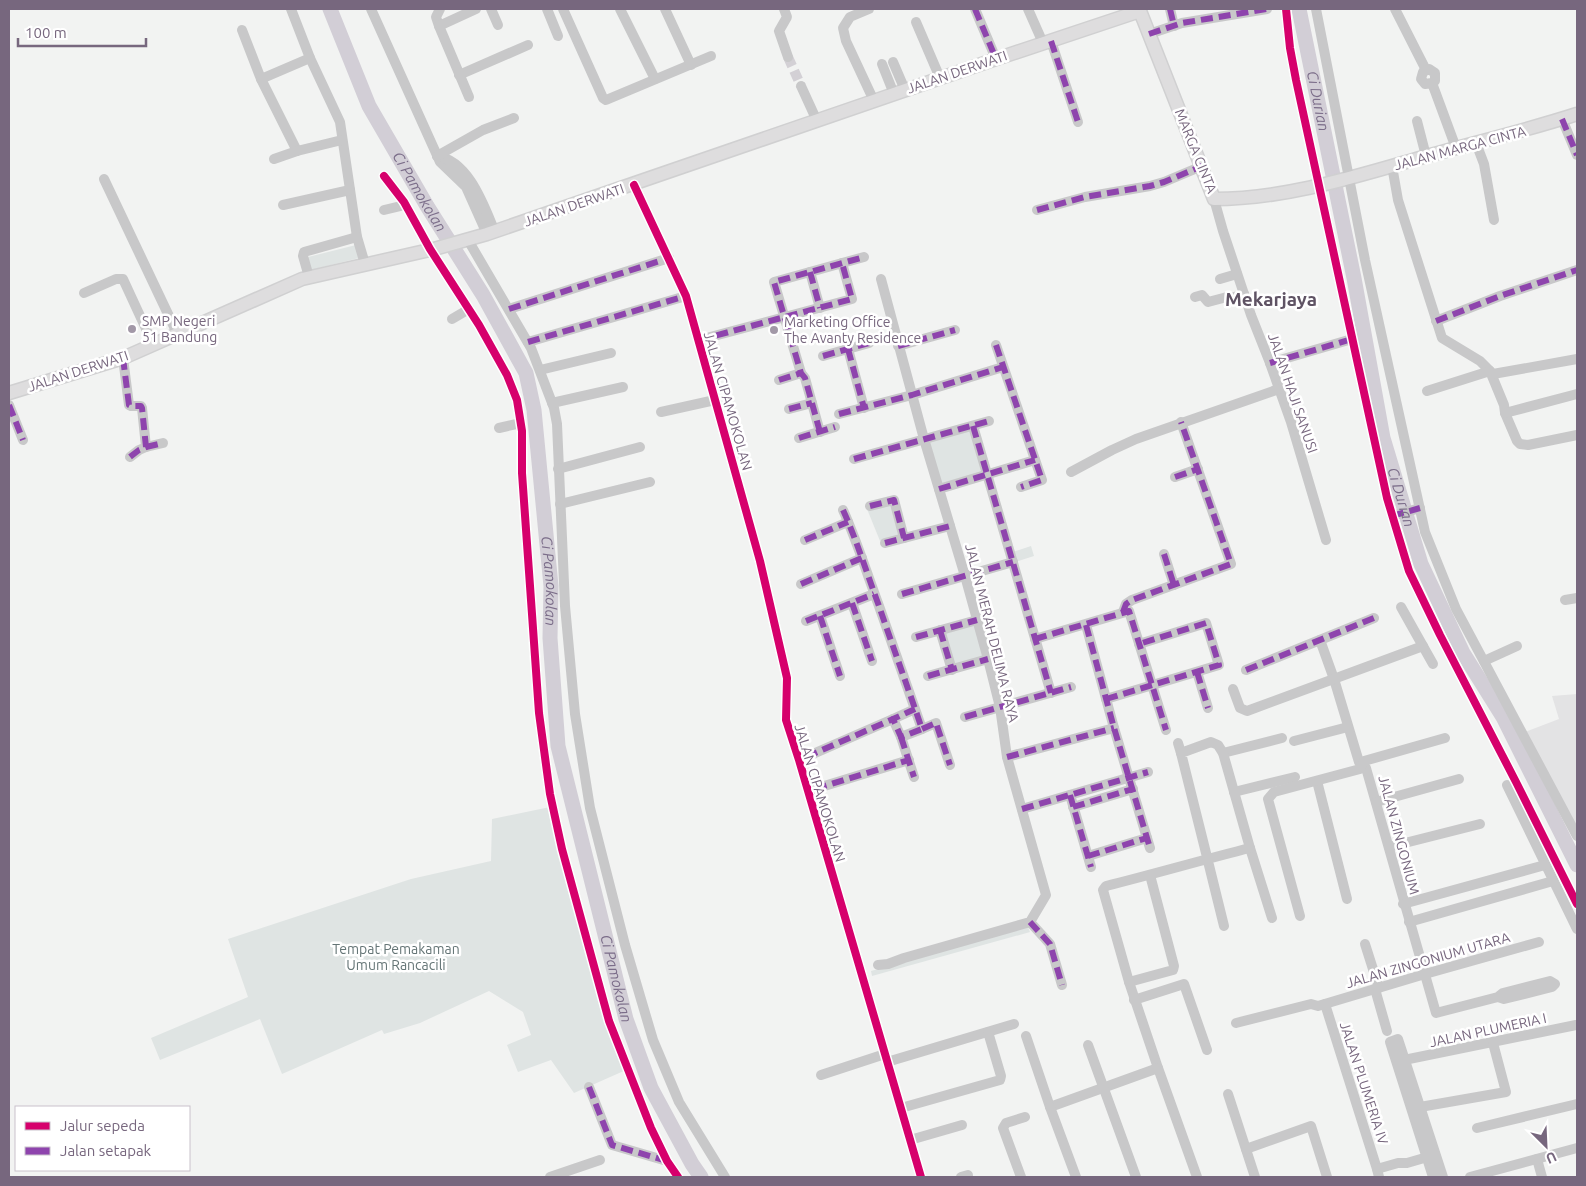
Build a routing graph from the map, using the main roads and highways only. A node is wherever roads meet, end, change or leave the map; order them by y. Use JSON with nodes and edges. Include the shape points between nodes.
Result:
{"nodes":[{"id":1,"x":1139,"y":10,"type":"edge"},
{"id":2,"x":1577,"y":114,"type":"edge"},
{"id":3,"x":1345,"y":179,"type":"joint"},
{"id":4,"x":9,"y":394,"type":"edge"}],
"edges":[{"from":1,"to":3,"type":"main road","name":"MARGA CINTA","via":[[1214,199],[1242,199]]},
{"from":1,"to":4,"type":"main road","name":"JALAN DERWATI","via":[[491,233],[302,279],[123,358]]},
{"from":2,"to":3,"type":"main road","name":"JALAN MARGA CINTA"}]}
